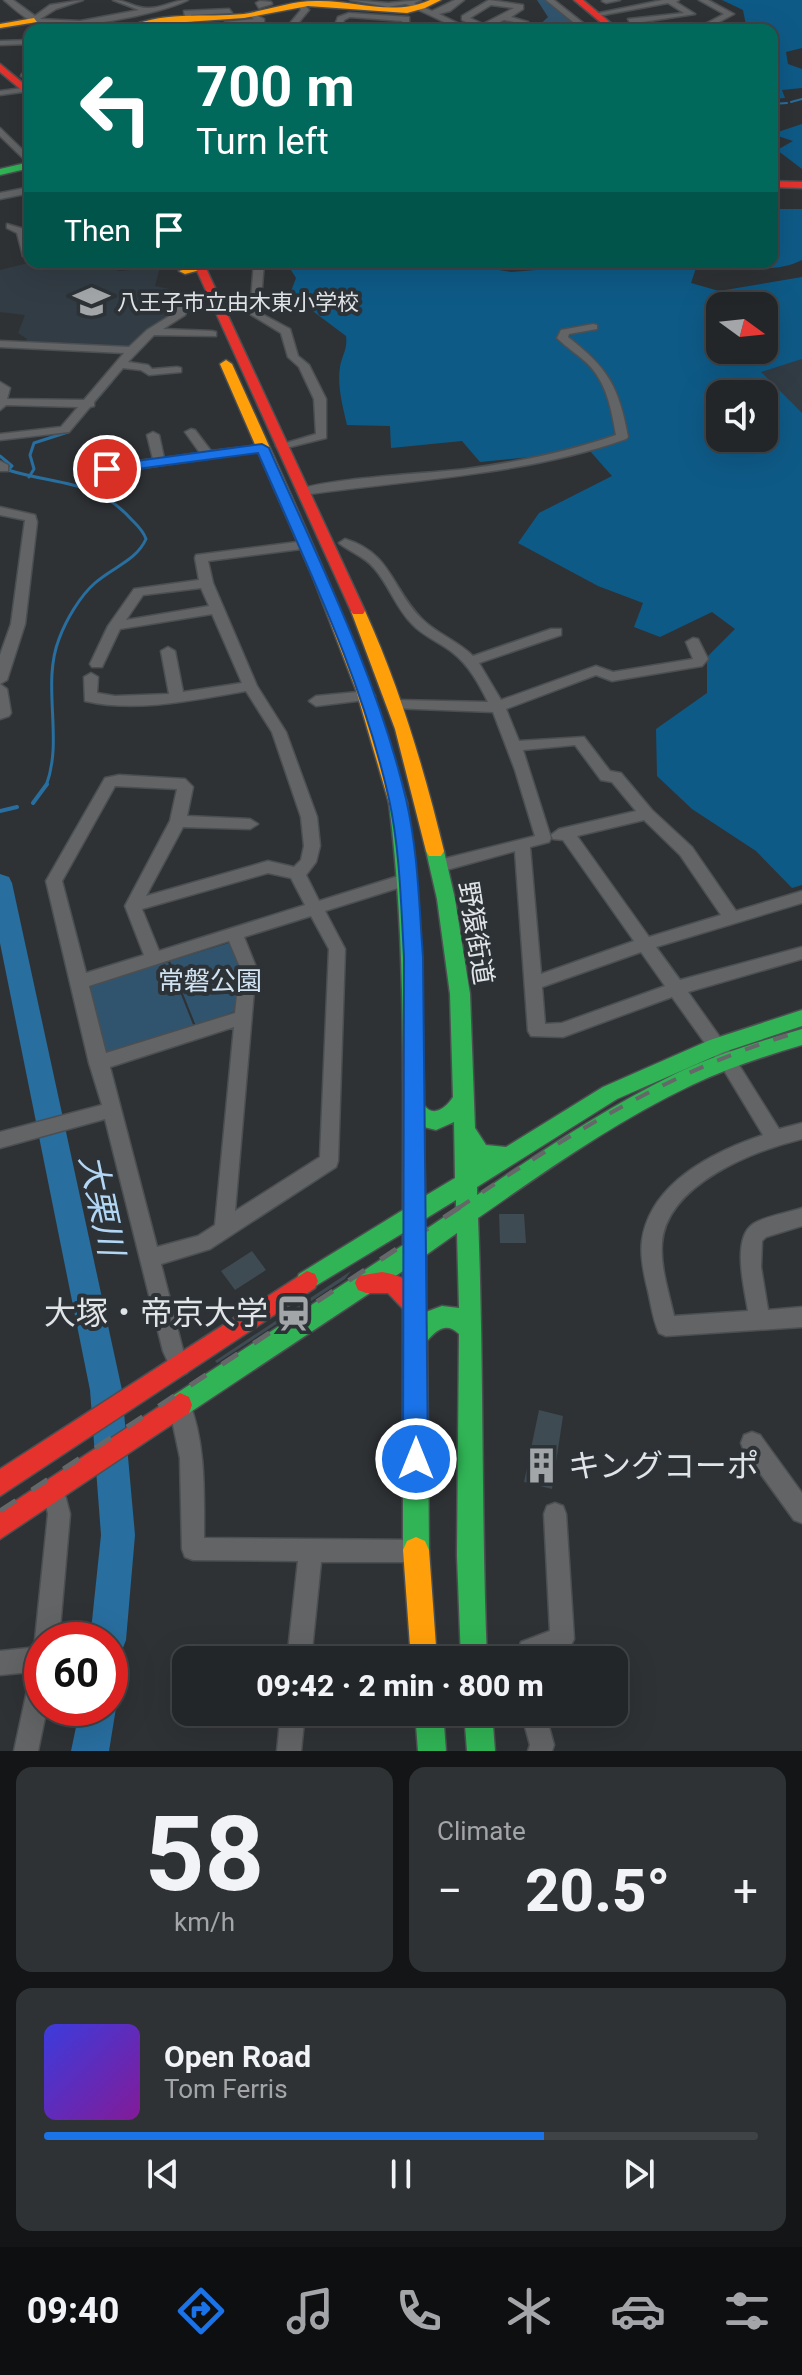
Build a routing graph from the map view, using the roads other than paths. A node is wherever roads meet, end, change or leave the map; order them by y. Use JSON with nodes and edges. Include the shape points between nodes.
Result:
{"nodes":[{"id":1,"x":8,"y":0,"type":"edge"},
{"id":2,"x":79,"y":0,"type":"edge"},
{"id":3,"x":117,"y":0,"type":"edge"},
{"id":4,"x":184,"y":0,"type":"edge"},
{"id":5,"x":354,"y":0,"type":"edge"},
{"id":6,"x":460,"y":0,"type":"edge"},
{"id":7,"x":553,"y":0,"type":"edge"},
{"id":8,"x":578,"y":0,"type":"edge"},
{"id":9,"x":616,"y":0,"type":"edge"},
{"id":10,"x":703,"y":0,"type":"edge"},
{"id":11,"x":493,"y":1,"type":"edge"},
{"id":12,"x":673,"y":1,"type":"edge"},
{"id":13,"x":302,"y":2,"type":"edge"},
{"id":14,"x":268,"y":3,"type":"dead end"},
{"id":15,"x":423,"y":5,"type":"edge"},
{"id":16,"x":379,"y":8,"type":"edge"},
{"id":17,"x":229,"y":11,"type":"dead end"},
{"id":18,"x":599,"y":11,"type":"edge"},
{"id":19,"x":620,"y":11,"type":"junction"},
{"id":20,"x":257,"y":18,"type":"junction"},
{"id":21,"x":504,"y":18,"type":"junction"},
{"id":22,"x":660,"y":18,"type":"junction"},
{"id":23,"x":34,"y":20,"type":"junction"},
{"id":24,"x":515,"y":20,"type":"dead end"},
{"id":25,"x":112,"y":24,"type":"edge"},
{"id":26,"x":160,"y":24,"type":"edge"},
{"id":27,"x":190,"y":24,"type":"edge"},
{"id":28,"x":200,"y":24,"type":"edge"},
{"id":29,"x":228,"y":24,"type":"edge"},
{"id":30,"x":261,"y":24,"type":"edge"},
{"id":31,"x":296,"y":24,"type":"edge"},
{"id":32,"x":338,"y":24,"type":"edge"},
{"id":33,"x":406,"y":24,"type":"edge"},
{"id":34,"x":457,"y":24,"type":"edge"},
{"id":35,"x":478,"y":24,"type":"edge"},
{"id":36,"x":494,"y":24,"type":"edge"},
{"id":37,"x":633,"y":24,"type":"edge"},
{"id":38,"x":664,"y":24,"type":"edge"},
{"id":39,"x":710,"y":24,"type":"edge"},
{"id":40,"x":0,"y":26,"type":"edge"},
{"id":41,"x":24,"y":42,"type":"edge"},
{"id":42,"x":0,"y":43,"type":"edge"},
{"id":43,"x":0,"y":53,"type":"edge"},
{"id":44,"x":0,"y":67,"type":"edge"},
{"id":45,"x":24,"y":81,"type":"edge"},
{"id":46,"x":24,"y":82,"type":"edge"},
{"id":47,"x":24,"y":85,"type":"edge"},
{"id":48,"x":0,"y":91,"type":"edge"},
{"id":49,"x":0,"y":131,"type":"edge"},
{"id":50,"x":11,"y":143,"type":"junction"},
{"id":51,"x":0,"y":145,"type":"edge"},
{"id":52,"x":24,"y":157,"type":"edge"},
{"id":53,"x":24,"y":166,"type":"edge"},
{"id":54,"x":0,"y":172,"type":"edge"},
{"id":55,"x":778,"y":184,"type":"edge"},
{"id":56,"x":802,"y":185,"type":"edge"},
{"id":57,"x":24,"y":191,"type":"edge"},
{"id":58,"x":0,"y":196,"type":"edge"},
{"id":59,"x":5,"y":227,"type":"edge"},
{"id":60,"x":24,"y":235,"type":"edge"},
{"id":61,"x":202,"y":268,"type":"edge"},
{"id":62,"x":204,"y":268,"type":"edge"},
{"id":63,"x":259,"y":268,"type":"edge"},
{"id":64,"x":196,"y":295,"type":"junction"},
{"id":65,"x":593,"y":327,"type":"dead end"},
{"id":66,"x":151,"y":332,"type":"junction"},
{"id":67,"x":212,"y":334,"type":"junction"},
{"id":68,"x":0,"y":344,"type":"edge"},
{"id":69,"x":132,"y":350,"type":"junction"},
{"id":70,"x":121,"y":364,"type":"junction"},
{"id":71,"x":177,"y":370,"type":"dead end"},
{"id":72,"x":0,"y":385,"type":"edge"},
{"id":73,"x":1,"y":404,"type":"edge"},
{"id":74,"x":90,"y":404,"type":"junction"},
{"id":75,"x":191,"y":432,"type":"dead end"},
{"id":76,"x":153,"y":435,"type":"dead end"},
{"id":77,"x":0,"y":437,"type":"edge"},
{"id":78,"x":264,"y":437,"type":"junction"},
{"id":79,"x":282,"y":446,"type":"junction"},
{"id":80,"x":208,"y":455,"type":"junction"},
{"id":81,"x":159,"y":462,"type":"junction"},
{"id":82,"x":107,"y":469,"type":"dead end"},
{"id":83,"x":303,"y":491,"type":"junction"},
{"id":84,"x":0,"y":511,"type":"edge"},
{"id":85,"x":336,"y":544,"type":"junction"},
{"id":86,"x":305,"y":545,"type":"junction"},
{"id":87,"x":206,"y":583,"type":"junction"},
{"id":88,"x":217,"y":609,"type":"junction"},
{"id":89,"x":115,"y":626,"type":"junction"},
{"id":90,"x":556,"y":632,"type":"dead end"},
{"id":91,"x":693,"y":642,"type":"dead end"},
{"id":92,"x":168,"y":651,"type":"dead end"},
{"id":93,"x":471,"y":661,"type":"junction"},
{"id":94,"x":0,"y":680,"type":"edge"},
{"id":95,"x":250,"y":686,"type":"junction"},
{"id":96,"x":0,"y":689,"type":"edge"},
{"id":97,"x":177,"y":698,"type":"junction"},
{"id":98,"x":316,"y":701,"type":"dead end"},
{"id":99,"x":370,"y":702,"type":"junction"},
{"id":100,"x":397,"y":705,"type":"junction"},
{"id":101,"x":497,"y":707,"type":"junction"},
{"id":102,"x":0,"y":714,"type":"edge"},
{"id":103,"x":515,"y":746,"type":"junction"},
{"id":104,"x":647,"y":814,"type":"junction"},
{"id":105,"x":178,"y":821,"type":"junction"},
{"id":106,"x":250,"y":824,"type":"dead end"},
{"id":107,"x":567,"y":834,"type":"junction"},
{"id":108,"x":543,"y":838,"type":"junction"},
{"id":109,"x":522,"y":844,"type":"junction"},
{"id":110,"x":439,"y":866,"type":"junction"},
{"id":111,"x":297,"y":874,"type":"junction"},
{"id":112,"x":408,"y":879,"type":"junction"},
{"id":113,"x":802,"y":897,"type":"edge"},
{"id":114,"x":133,"y":906,"type":"junction"},
{"id":115,"x":316,"y":907,"type":"junction"},
{"id":116,"x":732,"y":918,"type":"junction"},
{"id":117,"x":234,"y":932,"type":"junction"},
{"id":118,"x":645,"y":944,"type":"junction"},
{"id":119,"x":802,"y":953,"type":"edge"},
{"id":120,"x":153,"y":957,"type":"junction"},
{"id":121,"x":79,"y":982,"type":"junction"},
{"id":122,"x":534,"y":983,"type":"junction"},
{"id":123,"x":677,"y":988,"type":"junction"},
{"id":124,"x":243,"y":1017,"type":"junction"},
{"id":125,"x":802,"y":1018,"type":"edge"},
{"id":126,"x":802,"y":1037,"type":"edge"},
{"id":127,"x":723,"y":1054,"type":"junction"},
{"id":128,"x":98,"y":1063,"type":"junction"},
{"id":129,"x":462,"y":1101,"type":"junction"},
{"id":130,"x":414,"y":1107,"type":"junction"},
{"id":131,"x":111,"y":1110,"type":"junction"},
{"id":132,"x":464,"y":1129,"type":"junction"},
{"id":133,"x":802,"y":1131,"type":"edge"},
{"id":134,"x":774,"y":1137,"type":"junction"},
{"id":135,"x":4,"y":1139,"type":"edge"},
{"id":136,"x":510,"y":1155,"type":"junction"},
{"id":137,"x":466,"y":1182,"type":"junction"},
{"id":138,"x":415,"y":1212,"type":"junction"},
{"id":139,"x":467,"y":1212,"type":"junction"},
{"id":140,"x":802,"y":1217,"type":"edge"},
{"id":141,"x":224,"y":1229,"type":"junction"},
{"id":142,"x":415,"y":1249,"type":"junction"},
{"id":143,"x":150,"y":1258,"type":"junction"},
{"id":144,"x":366,"y":1283,"type":"junction"},
{"id":145,"x":415,"y":1305,"type":"junction"},
{"id":146,"x":802,"y":1317,"type":"edge"},
{"id":147,"x":760,"y":1320,"type":"junction"},
{"id":148,"x":471,"y":1330,"type":"junction"},
{"id":149,"x":415,"y":1337,"type":"junction"},
{"id":150,"x":180,"y":1366,"type":"junction"},
{"id":151,"x":173,"y":1412,"type":"junction"},
{"id":152,"x":752,"y":1443,"type":"dead end"},
{"id":153,"x":0,"y":1484,"type":"edge"},
{"id":154,"x":57,"y":1488,"type":"junction"},
{"id":155,"x":802,"y":1512,"type":"edge"},
{"id":156,"x":555,"y":1514,"type":"dead end"},
{"id":157,"x":0,"y":1526,"type":"edge"},
{"id":158,"x":311,"y":1549,"type":"junction"},
{"id":159,"x":416,"y":1551,"type":"junction"},
{"id":160,"x":49,"y":1622,"type":"edge"},
{"id":161,"x":301,"y":1646,"type":"edge"},
{"id":162,"x":423,"y":1646,"type":"edge"},
{"id":163,"x":473,"y":1646,"type":"edge"},
{"id":164,"x":541,"y":1646,"type":"edge"},
{"id":165,"x":24,"y":1661,"type":"edge"},
{"id":166,"x":0,"y":1663,"type":"edge"},
{"id":167,"x":31,"y":1726,"type":"edge"},
{"id":168,"x":292,"y":1726,"type":"edge"},
{"id":169,"x":430,"y":1726,"type":"edge"},
{"id":170,"x":479,"y":1726,"type":"edge"},
{"id":171,"x":537,"y":1726,"type":"edge"},
{"id":172,"x":26,"y":1751,"type":"edge"},
{"id":173,"x":289,"y":1751,"type":"edge"},
{"id":174,"x":432,"y":1751,"type":"edge"},
{"id":175,"x":481,"y":1751,"type":"edge"},
{"id":176,"x":540,"y":1751,"type":"edge"}],
"edges":[{"from":1,"to":23,"type":"street"},
{"from":2,"to":23,"type":"street","via":[[53,7]]},
{"from":3,"to":26,"type":"street"},
{"from":4,"to":26,"type":"street"},
{"from":5,"to":16,"type":"street"},
{"from":6,"to":15,"type":"street","via":[[447,9]]},
{"from":7,"to":18,"type":"street"},
{"from":8,"to":18,"type":"main road"},
{"from":9,"to":18,"type":"street"},
{"from":10,"to":39,"type":"street","via":[[730,14]]},
{"from":11,"to":21,"type":"street","via":[[520,7]]},
{"from":11,"to":35,"type":"street","via":[[465,18]]},
{"from":12,"to":19,"type":"street"},
{"from":12,"to":22,"type":"street","via":[[691,14]]},
{"from":13,"to":14,"type":"street"},
{"from":13,"to":16,"type":"main road"},
{"from":13,"to":20,"type":"main road"},
{"from":13,"to":31,"type":"street","via":[[305,10]]},
{"from":15,"to":16,"type":"main road"},
{"from":15,"to":34,"type":"street"},
{"from":16,"to":32,"type":"street","via":[[346,15]]},
{"from":16,"to":33,"type":"street","via":[[406,19]]},
{"from":17,"to":27,"type":"street","via":[[187,13]]},
{"from":18,"to":19,"type":"street"},
{"from":18,"to":19,"type":"street"},
{"from":20,"to":28,"type":"main road"},
{"from":20,"to":29,"type":"street"},
{"from":20,"to":30,"type":"street"},
{"from":21,"to":24,"type":"street"},
{"from":21,"to":36,"type":"street"},
{"from":22,"to":37,"type":"street"},
{"from":22,"to":38,"type":"street"},
{"from":23,"to":26,"type":"street"},
{"from":23,"to":40,"type":"main road"},
{"from":25,"to":26,"type":"street"},
{"from":41,"to":42,"type":"street"},
{"from":43,"to":45,"type":"main road"},
{"from":44,"to":46,"type":"main road"},
{"from":47,"to":48,"type":"street"},
{"from":49,"to":50,"type":"street"},
{"from":50,"to":51,"type":"street"},
{"from":50,"to":52,"type":"street"},
{"from":53,"to":54,"type":"main road"},
{"from":55,"to":56,"type":"main road"},
{"from":57,"to":58,"type":"street"},
{"from":59,"to":60,"type":"street"},
{"from":61,"to":64,"type":"main road"},
{"from":62,"to":78,"type":"main road"},
{"from":63,"to":79,"type":"street","via":[[255,314],[286,331],[293,357],[304,365],[320,399],[322,436]]},
{"from":64,"to":66,"type":"street","via":[[185,298],[181,313]]},
{"from":64,"to":67,"type":"main road"},
{"from":65,"to":83,"type":"street","via":[[565,332],[562,338],[605,374],[622,437],[532,461]]},
{"from":66,"to":67,"type":"street"},
{"from":66,"to":69,"type":"street"},
{"from":67,"to":78,"type":"main road"},
{"from":68,"to":69,"type":"street"},
{"from":69,"to":70,"type":"street"},
{"from":70,"to":71,"type":"street","via":[[149,372]]},
{"from":70,"to":74,"type":"street"},
{"from":72,"to":73,"type":"street"},
{"from":73,"to":74,"type":"street"},
{"from":74,"to":77,"type":"street","via":[[63,431]]},
{"from":75,"to":80,"type":"street"},
{"from":76,"to":81,"type":"street"},
{"from":78,"to":79,"type":"main road"},
{"from":78,"to":80,"type":"street"},
{"from":78,"to":86,"type":"main road"},
{"from":79,"to":83,"type":"main road","name":"野猿街道"},
{"from":80,"to":81,"type":"street"},
{"from":81,"to":82,"type":"street"},
{"from":83,"to":85,"type":"main road","name":"野猿街道"},
{"from":84,"to":94,"type":"street","via":[[24,515],[31,522],[18,624]]},
{"from":85,"to":86,"type":"main road"},
{"from":85,"to":93,"type":"street","via":[[374,558],[414,618]]},
{"from":85,"to":100,"type":"main road","name":"野猿街道"},
{"from":86,"to":87,"type":"street","via":[[201,558]]},
{"from":86,"to":99,"type":"main road"},
{"from":87,"to":88,"type":"street"},
{"from":87,"to":89,"type":"street","via":[[139,592]]},
{"from":88,"to":89,"type":"street"},
{"from":88,"to":95,"type":"street"},
{"from":89,"to":97,"type":"street","via":[[94,671],[90,698]]},
{"from":90,"to":93,"type":"street"},
{"from":91,"to":101,"type":"street","via":[[701,659],[697,663],[612,677],[596,670]]},
{"from":92,"to":97,"type":"street"},
{"from":93,"to":101,"type":"street"},
{"from":95,"to":97,"type":"street"},
{"from":95,"to":111,"type":"street","via":[[279,732],[309,817],[312,846],[308,862]]},
{"from":96,"to":102,"type":"street"},
{"from":98,"to":99,"type":"street"},
{"from":99,"to":100,"type":"main road"},
{"from":99,"to":112,"type":"main road","via":[[398,803]]},
{"from":100,"to":101,"type":"street"},
{"from":100,"to":110,"type":"main road","name":"野猿街道"},
{"from":101,"to":103,"type":"street"},
{"from":103,"to":104,"type":"street","via":[[579,740],[606,776],[616,777]]},
{"from":103,"to":108,"type":"street"},
{"from":104,"to":107,"type":"street"},
{"from":104,"to":116,"type":"street","via":[[686,851]]},
{"from":105,"to":106,"type":"street"},
{"from":105,"to":114,"type":"street"},
{"from":105,"to":121,"type":"street","via":[[185,787],[180,783],[110,782],[54,881]]},
{"from":107,"to":108,"type":"street"},
{"from":107,"to":118,"type":"street"},
{"from":108,"to":109,"type":"street"},
{"from":109,"to":110,"type":"street"},
{"from":109,"to":122,"type":"street"},
{"from":110,"to":129,"type":"main road","name":"野猿街道","via":[[460,994]]},
{"from":111,"to":114,"type":"street","via":[[268,867]]},
{"from":111,"to":115,"type":"street"},
{"from":112,"to":115,"type":"street"},
{"from":112,"to":130,"type":"main road"},
{"from":113,"to":116,"type":"street"},
{"from":114,"to":120,"type":"street"},
{"from":115,"to":117,"type":"street"},
{"from":115,"to":141,"type":"street","via":[[337,949],[329,1161]]},
{"from":116,"to":118,"type":"street"},
{"from":117,"to":120,"type":"street"},
{"from":117,"to":124,"type":"street","via":[[248,967]]},
{"from":118,"to":122,"type":"street"},
{"from":118,"to":123,"type":"street"},
{"from":119,"to":123,"type":"street"},
{"from":120,"to":121,"type":"street"},
{"from":121,"to":128,"type":"street"},
{"from":122,"to":123,"type":"street","via":[[537,1031],[563,1030]]},
{"from":123,"to":127,"type":"street"},
{"from":124,"to":128,"type":"street"},
{"from":124,"to":141,"type":"street"},
{"from":125,"to":127,"type":"main road"},
{"from":126,"to":127,"type":"main road"},
{"from":127,"to":134,"type":"street"},
{"from":127,"to":136,"type":"main road","via":[[610,1093]]},
{"from":127,"to":139,"type":"main road","via":[[624,1109]]},
{"from":128,"to":131,"type":"street"},
{"from":129,"to":130,"type":"main road","via":[[455,1112],[436,1121],[421,1117]]},
{"from":129,"to":132,"type":"main road","name":"野猿街道"},
{"from":130,"to":138,"type":"main road"},
{"from":131,"to":135,"type":"street"},
{"from":131,"to":143,"type":"street"},
{"from":132,"to":136,"type":"main road","via":[[479,1152]]},
{"from":132,"to":137,"type":"main road","name":"野猿街道"},
{"from":133,"to":134,"type":"street"},
{"from":134,"to":147,"type":"street","via":[[699,1174],[665,1204],[652,1239],[666,1326]]},
{"from":136,"to":137,"type":"main road"},
{"from":137,"to":138,"type":"main road"},
{"from":137,"to":139,"type":"main road","name":"野猿街道"},
{"from":138,"to":142,"type":"main road"},
{"from":138,"to":150,"type":"main road"},
{"from":139,"to":142,"type":"main road"},
{"from":139,"to":148,"type":"main road","name":"野猿街道"},
{"from":140,"to":147,"type":"street","via":[[760,1230],[752,1238]]},
{"from":141,"to":143,"type":"street","via":[[203,1243]]},
{"from":142,"to":144,"type":"main road"},
{"from":142,"to":145,"type":"main road"},
{"from":143,"to":150,"type":"street"},
{"from":144,"to":145,"type":"main road","via":[[400,1285]]},
{"from":144,"to":151,"type":"main road"},
{"from":145,"to":149,"type":"main road"},
{"from":146,"to":147,"type":"street"},
{"from":148,"to":149,"type":"main road","via":[[456,1315],[444,1314],[431,1317]]},
{"from":148,"to":163,"type":"main road","name":"野猿街道"},
{"from":149,"to":159,"type":"main road"},
{"from":150,"to":153,"type":"main road"},
{"from":151,"to":154,"type":"main road"},
{"from":151,"to":158,"type":"street","via":[[190,1463],[193,1549]]},
{"from":152,"to":155,"type":"street"},
{"from":154,"to":157,"type":"main road"},
{"from":154,"to":160,"type":"street"},
{"from":156,"to":164,"type":"street","via":[[562,1639]]},
{"from":158,"to":159,"type":"street"},
{"from":158,"to":161,"type":"street"},
{"from":159,"to":162,"type":"main road"},
{"from":165,"to":166,"type":"street"},
{"from":167,"to":172,"type":"street"},
{"from":168,"to":173,"type":"street"},
{"from":169,"to":174,"type":"main road"},
{"from":170,"to":175,"type":"main road"},
{"from":171,"to":176,"type":"street"}]}
